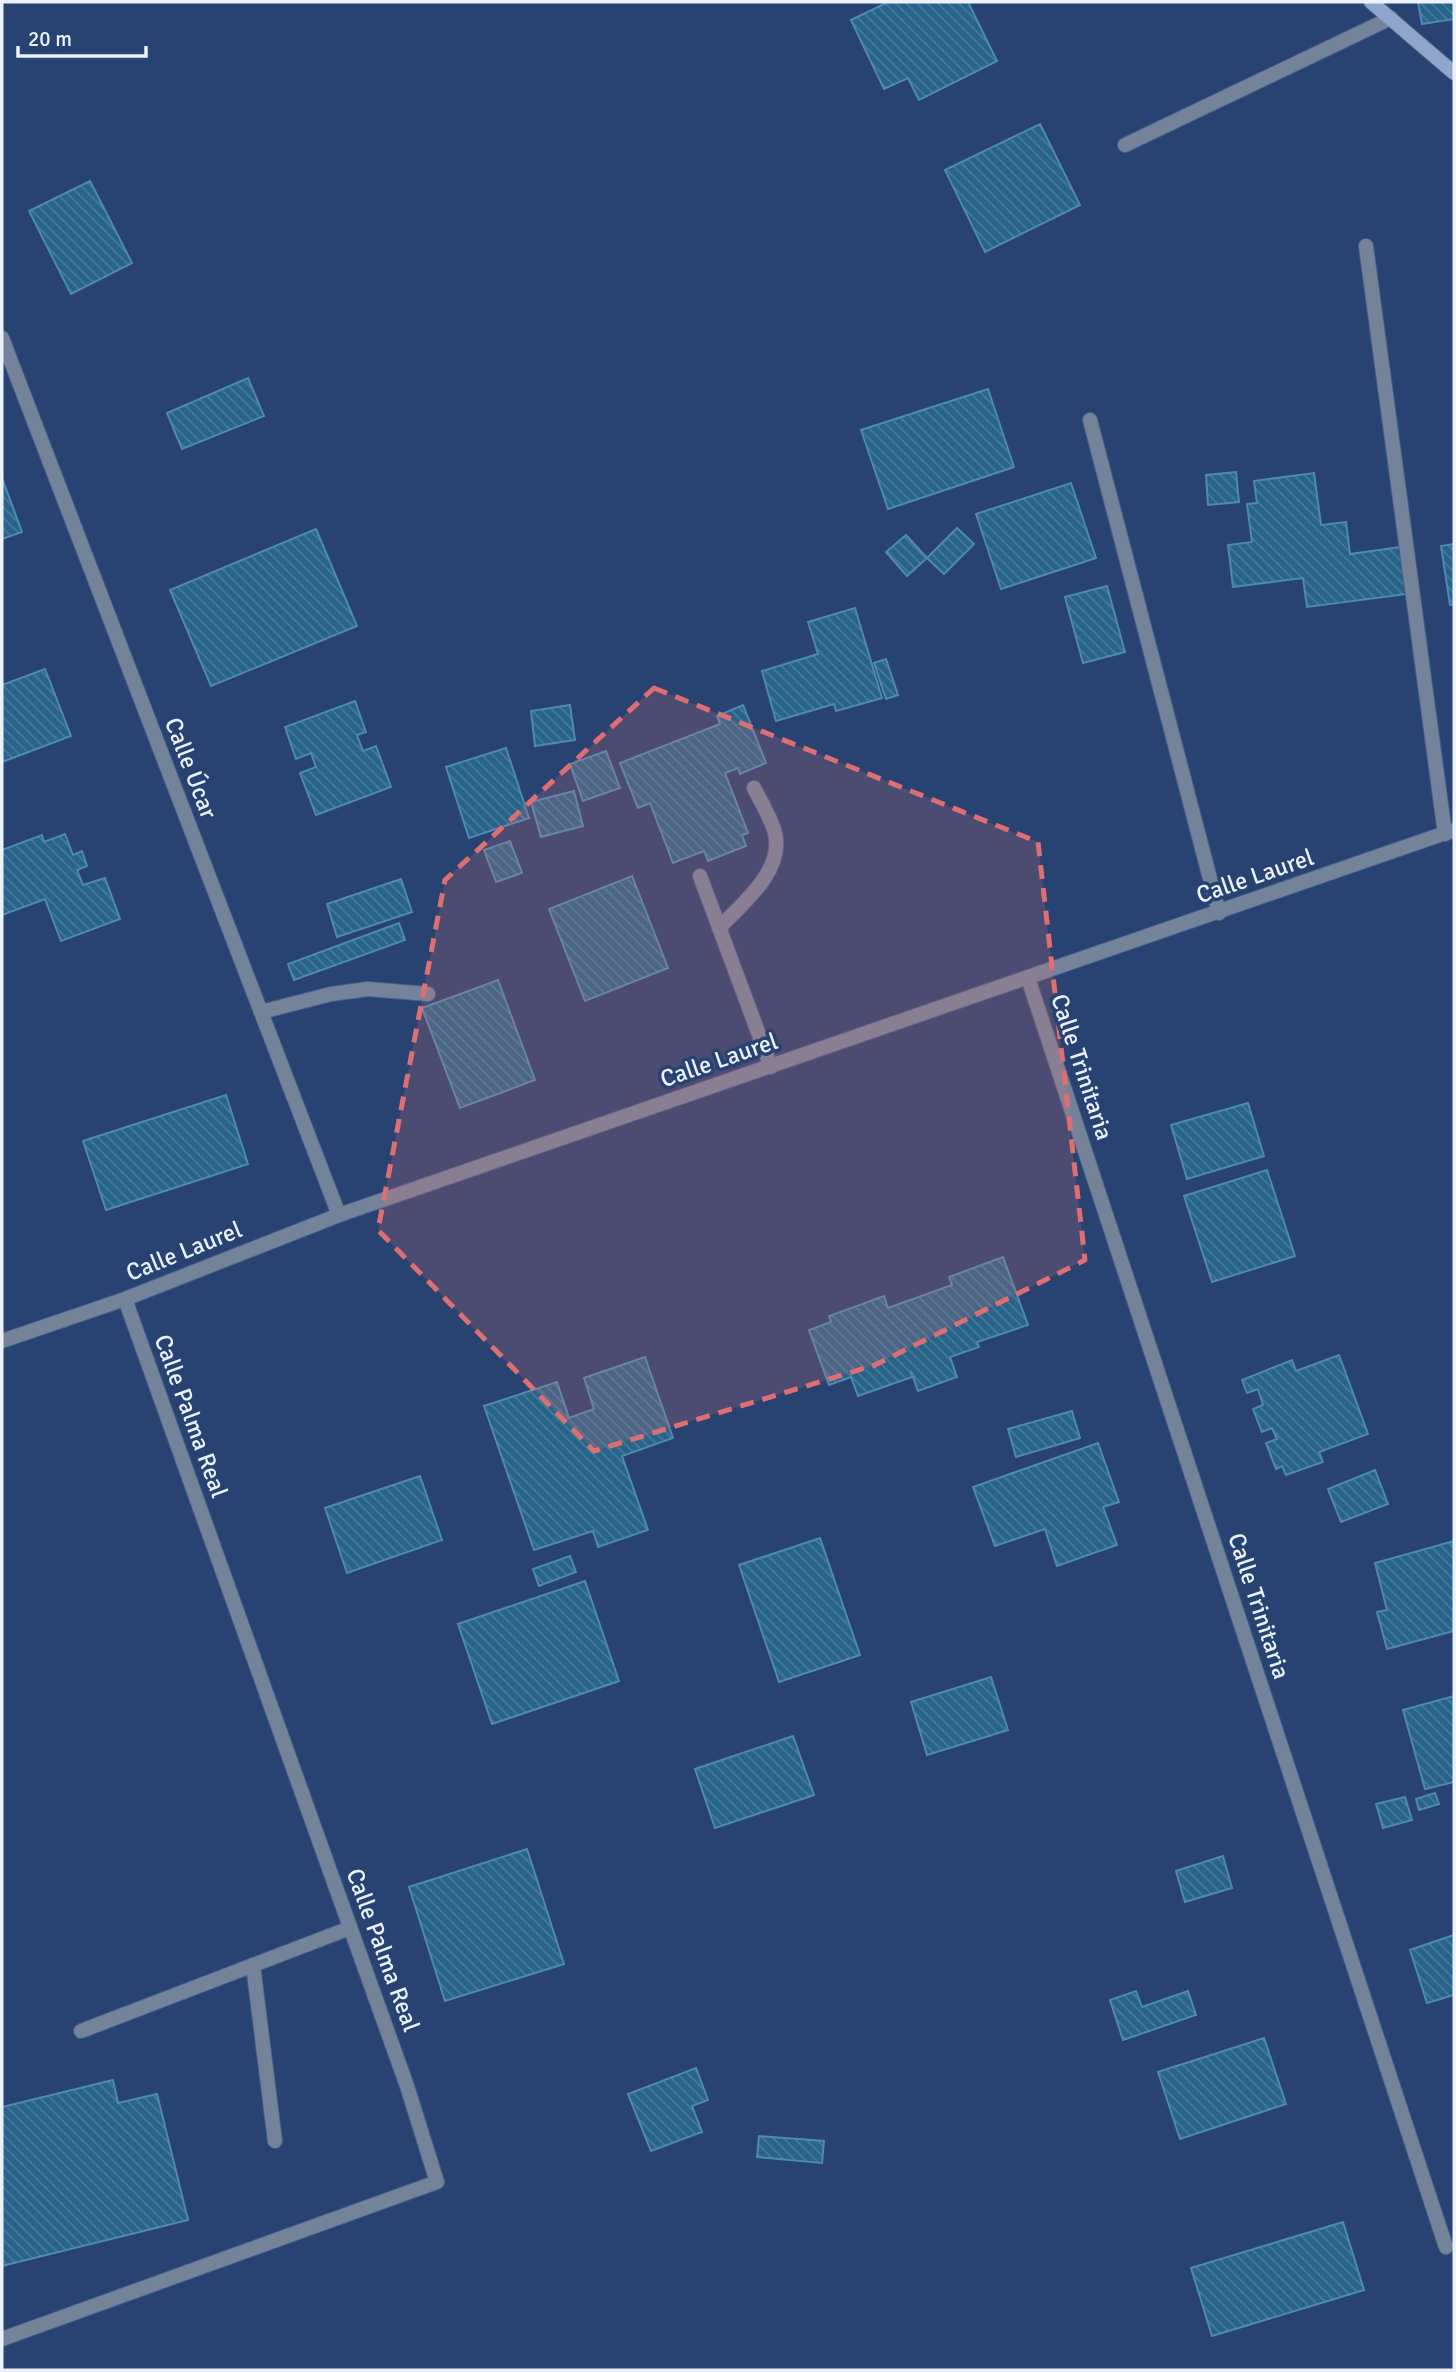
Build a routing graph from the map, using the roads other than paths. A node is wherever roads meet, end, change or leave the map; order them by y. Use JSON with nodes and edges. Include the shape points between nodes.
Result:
{"nodes":[{"id":1,"x":1371,"y":2,"type":"edge"},
{"id":2,"x":1391,"y":18,"type":"junction"},
{"id":3,"x":1454,"y":72,"type":"edge"},
{"id":4,"x":1125,"y":145,"type":"dead end"},
{"id":5,"x":1366,"y":246,"type":"dead end"},
{"id":6,"x":2,"y":338,"type":"edge"},
{"id":7,"x":1090,"y":420,"type":"dead end"},
{"id":8,"x":754,"y":788,"type":"dead end"},
{"id":9,"x":1449,"y":832,"type":"edge"},
{"id":10,"x":700,"y":876,"type":"dead end"},
{"id":11,"x":1219,"y":913,"type":"junction"},
{"id":12,"x":719,"y":928,"type":"junction"},
{"id":13,"x":1028,"y":978,"type":"junction"},
{"id":14,"x":428,"y":994,"type":"dead end"},
{"id":15,"x":261,"y":1012,"type":"junction"},
{"id":16,"x":771,"y":1066,"type":"junction"},
{"id":17,"x":339,"y":1215,"type":"junction"},
{"id":18,"x":125,"y":1299,"type":"junction"},
{"id":19,"x":2,"y":1341,"type":"edge"},
{"id":20,"x":350,"y":1928,"type":"junction"},
{"id":21,"x":253,"y":1965,"type":"junction"},
{"id":22,"x":81,"y":2031,"type":"dead end"},
{"id":23,"x":275,"y":2141,"type":"dead end"},
{"id":24,"x":1446,"y":2247,"type":"dead end"},
{"id":25,"x":2,"y":2339,"type":"edge"}],
"edges":[{"from":1,"to":2,"type":"street"},
{"from":2,"to":3,"type":"street"},
{"from":2,"to":4,"type":"street"},
{"from":5,"to":9,"type":"street"},
{"from":6,"to":15,"type":"street","name":"Calle Úcar"},
{"from":7,"to":11,"type":"street"},
{"from":8,"to":12,"type":"street","via":[[775,834],[775,863]]},
{"from":9,"to":11,"type":"street","name":"Calle Laurel"},
{"from":10,"to":12,"type":"street"},
{"from":11,"to":13,"type":"street","name":"Calle Laurel"},
{"from":12,"to":16,"type":"street"},
{"from":13,"to":16,"type":"street","name":"Calle Laurel"},
{"from":13,"to":24,"type":"street","name":"Calle Trinitaria"},
{"from":14,"to":15,"type":"street","via":[[368,989]]},
{"from":15,"to":17,"type":"street","name":"Calle Úcar"},
{"from":16,"to":17,"type":"street","name":"Calle Laurel"},
{"from":17,"to":18,"type":"street","name":"Calle Laurel"},
{"from":18,"to":19,"type":"street","name":"Calle Laurel"},
{"from":18,"to":20,"type":"street","name":"Calle Palma Real"},
{"from":20,"to":21,"type":"street"},
{"from":20,"to":25,"type":"street","name":"Calle Palma Real","via":[[437,2182]]},
{"from":21,"to":22,"type":"street"},
{"from":21,"to":23,"type":"street"}]}
